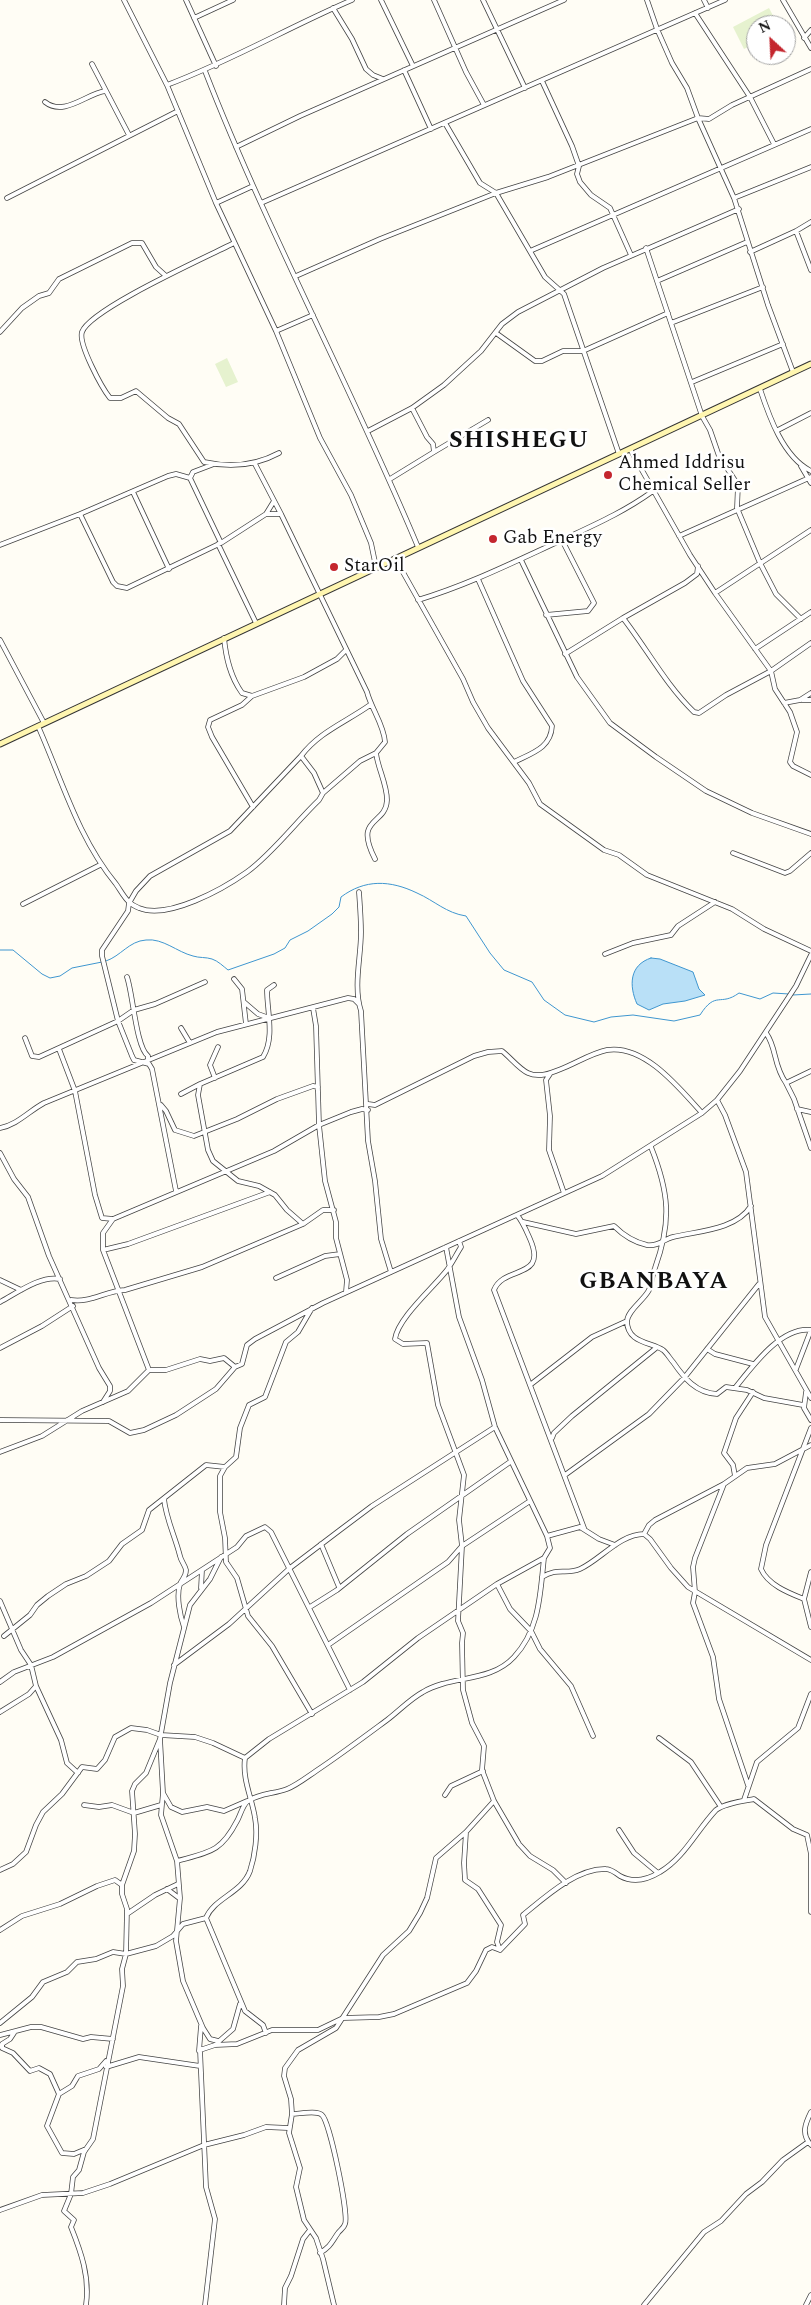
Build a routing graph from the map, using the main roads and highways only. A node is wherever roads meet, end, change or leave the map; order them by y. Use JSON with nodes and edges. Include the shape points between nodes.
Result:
{"nodes":[{"id":1,"x":811,"y":364,"type":"edge"},
{"id":2,"x":0,"y":744,"type":"edge"}],
"edges":[{"from":1,"to":2,"type":"main road"}]}
